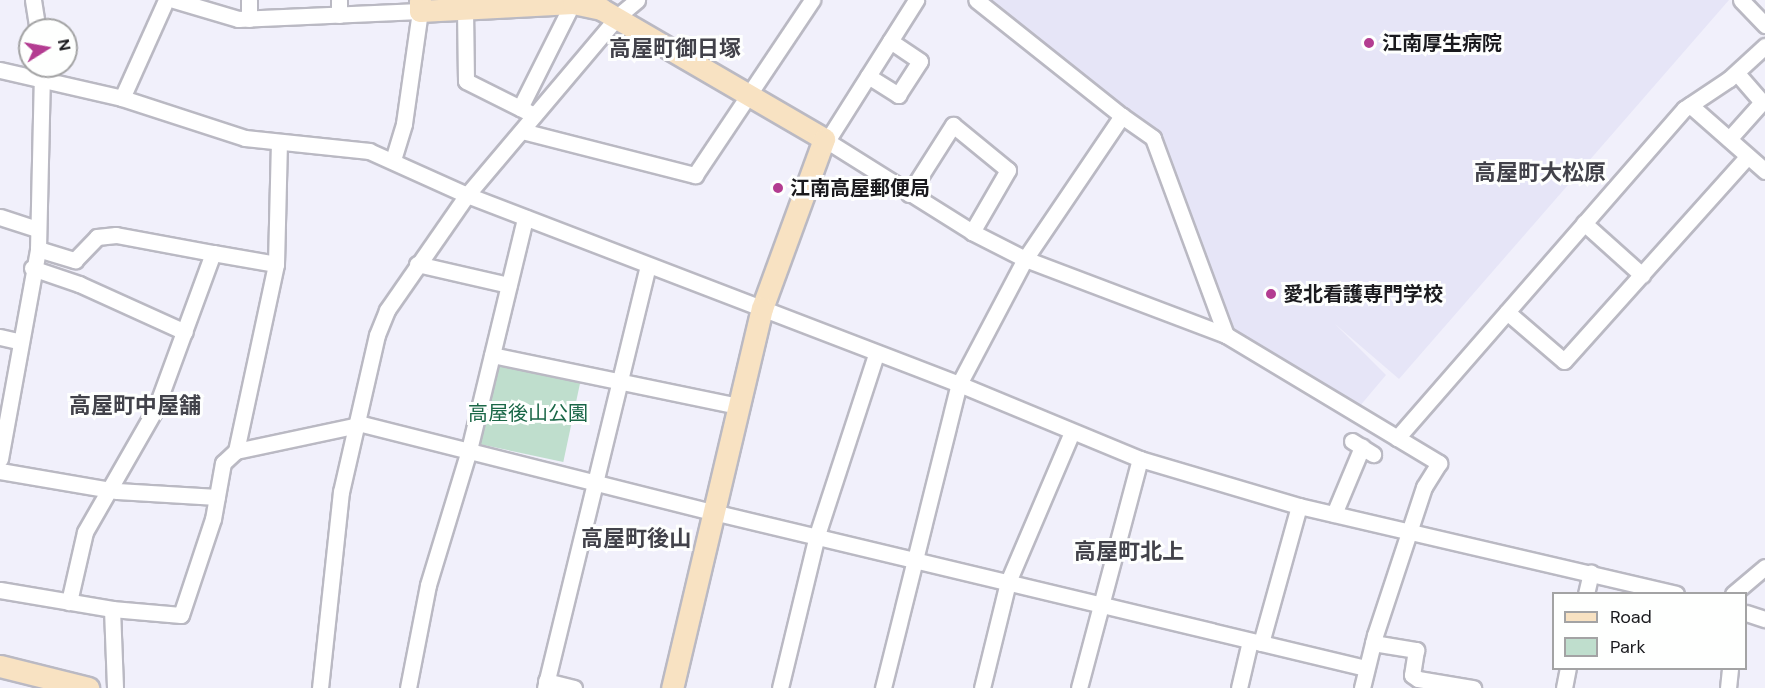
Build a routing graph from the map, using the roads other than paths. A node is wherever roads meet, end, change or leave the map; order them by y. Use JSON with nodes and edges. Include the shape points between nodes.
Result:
{"nodes":[{"id":1,"x":33,"y":0,"type":"edge"},
{"id":2,"x":166,"y":0,"type":"edge"},
{"id":3,"x":174,"y":0,"type":"edge"},
{"id":4,"x":249,"y":0,"type":"edge"},
{"id":5,"x":637,"y":0,"type":"edge"},
{"id":6,"x":812,"y":0,"type":"edge"},
{"id":7,"x":916,"y":0,"type":"edge"},
{"id":8,"x":976,"y":0,"type":"edge"},
{"id":9,"x":1741,"y":0,"type":"edge"},
{"id":10,"x":573,"y":1,"type":"edge"},
{"id":11,"x":537,"y":2,"type":"edge"},
{"id":12,"x":420,"y":6,"type":"edge"},
{"id":13,"x":339,"y":8,"type":"edge"},
{"id":14,"x":465,"y":9,"type":"junction"},
{"id":15,"x":618,"y":16,"type":"junction"},
{"id":16,"x":36,"y":18,"type":"edge"},
{"id":17,"x":249,"y":19,"type":"junction"},
{"id":18,"x":1765,"y":25,"type":"edge"},
{"id":19,"x":890,"y":41,"type":"junction"},
{"id":20,"x":1765,"y":46,"type":"edge"},
{"id":21,"x":0,"y":70,"type":"edge"},
{"id":22,"x":18,"y":71,"type":"edge"},
{"id":23,"x":1737,"y":73,"type":"junction"},
{"id":24,"x":868,"y":76,"type":"junction"},
{"id":25,"x":41,"y":78,"type":"edge"},
{"id":26,"x":60,"y":78,"type":"edge"},
{"id":27,"x":122,"y":98,"type":"junction"},
{"id":28,"x":747,"y":98,"type":"junction"},
{"id":29,"x":1690,"y":105,"type":"junction"},
{"id":30,"x":520,"y":108,"type":"junction"},
{"id":31,"x":534,"y":116,"type":"junction"},
{"id":32,"x":1122,"y":116,"type":"junction"},
{"id":33,"x":522,"y":130,"type":"junction"},
{"id":34,"x":1729,"y":139,"type":"junction"},
{"id":35,"x":825,"y":140,"type":"junction"},
{"id":36,"x":279,"y":142,"type":"junction"},
{"id":37,"x":1748,"y":156,"type":"junction"},
{"id":38,"x":393,"y":159,"type":"junction"},
{"id":39,"x":1765,"y":171,"type":"edge"},
{"id":40,"x":909,"y":194,"type":"junction"},
{"id":41,"x":467,"y":195,"type":"junction"},
{"id":42,"x":0,"y":217,"type":"edge"},
{"id":43,"x":525,"y":218,"type":"junction"},
{"id":44,"x":1584,"y":224,"type":"junction"},
{"id":45,"x":38,"y":229,"type":"junction"},
{"id":46,"x":972,"y":232,"type":"junction"},
{"id":47,"x":38,"y":249,"type":"junction"},
{"id":48,"x":213,"y":253,"type":"junction"},
{"id":49,"x":1025,"y":259,"type":"junction"},
{"id":50,"x":276,"y":264,"type":"junction"},
{"id":51,"x":417,"y":264,"type":"junction"},
{"id":52,"x":648,"y":266,"type":"junction"},
{"id":53,"x":32,"y":268,"type":"junction"},
{"id":54,"x":1642,"y":275,"type":"junction"},
{"id":55,"x":509,"y":285,"type":"junction"},
{"id":56,"x":762,"y":308,"type":"junction"},
{"id":57,"x":1507,"y":312,"type":"junction"},
{"id":58,"x":185,"y":332,"type":"junction"},
{"id":59,"x":1226,"y":335,"type":"junction"},
{"id":60,"x":0,"y":337,"type":"edge"},
{"id":61,"x":18,"y":341,"type":"junction"},
{"id":62,"x":876,"y":354,"type":"junction"},
{"id":63,"x":492,"y":355,"type":"junction"},
{"id":64,"x":619,"y":383,"type":"junction"},
{"id":65,"x":959,"y":384,"type":"junction"},
{"id":66,"x":739,"y":406,"type":"junction"},
{"id":67,"x":358,"y":424,"type":"junction"},
{"id":68,"x":1072,"y":432,"type":"junction"},
{"id":69,"x":1397,"y":438,"type":"junction"},
{"id":70,"x":1363,"y":447,"type":"dead end"},
{"id":71,"x":469,"y":450,"type":"junction"},
{"id":72,"x":236,"y":451,"type":"junction"},
{"id":73,"x":0,"y":459,"type":"edge"},
{"id":74,"x":1140,"y":459,"type":"junction"},
{"id":75,"x":0,"y":471,"type":"edge"},
{"id":76,"x":595,"y":483,"type":"junction"},
{"id":77,"x":108,"y":490,"type":"junction"},
{"id":78,"x":217,"y":497,"type":"junction"},
{"id":79,"x":1299,"y":506,"type":"junction"},
{"id":80,"x":713,"y":512,"type":"junction"},
{"id":81,"x":1334,"y":514,"type":"junction"},
{"id":82,"x":1410,"y":531,"type":"junction"},
{"id":83,"x":817,"y":535,"type":"junction"},
{"id":84,"x":915,"y":559,"type":"junction"},
{"id":85,"x":1765,"y":567,"type":"edge"},
{"id":86,"x":1591,"y":573,"type":"junction"},
{"id":87,"x":1008,"y":582,"type":"junction"},
{"id":88,"x":0,"y":591,"type":"edge"},
{"id":89,"x":1586,"y":592,"type":"edge"},
{"id":90,"x":1668,"y":592,"type":"edge"},
{"id":91,"x":1735,"y":592,"type":"edge"},
{"id":92,"x":69,"y":602,"type":"junction"},
{"id":93,"x":1100,"y":605,"type":"junction"},
{"id":94,"x":112,"y":609,"type":"junction"},
{"id":95,"x":1747,"y":613,"type":"edge"},
{"id":96,"x":1765,"y":619,"type":"edge"},
{"id":97,"x":1256,"y":642,"type":"junction"},
{"id":98,"x":1373,"y":643,"type":"junction"},
{"id":99,"x":0,"y":666,"type":"edge"},
{"id":100,"x":1366,"y":668,"type":"junction"},
{"id":101,"x":1568,"y":670,"type":"edge"},
{"id":102,"x":1730,"y":670,"type":"edge"},
{"id":103,"x":545,"y":685,"type":"edge"},
{"id":104,"x":88,"y":688,"type":"edge"},
{"id":105,"x":115,"y":688,"type":"edge"},
{"id":106,"x":320,"y":688,"type":"edge"},
{"id":107,"x":408,"y":688,"type":"edge"},
{"id":108,"x":574,"y":688,"type":"edge"},
{"id":109,"x":672,"y":688,"type":"edge"},
{"id":110,"x":780,"y":688,"type":"edge"},
{"id":111,"x":883,"y":688,"type":"edge"},
{"id":112,"x":982,"y":688,"type":"edge"},
{"id":113,"x":1079,"y":688,"type":"edge"},
{"id":114,"x":1239,"y":688,"type":"edge"},
{"id":115,"x":1362,"y":688,"type":"edge"},
{"id":116,"x":1473,"y":688,"type":"edge"},
{"id":117,"x":1564,"y":688,"type":"edge"},
{"id":118,"x":1728,"y":688,"type":"edge"}],
"edges":[{"from":1,"to":16,"type":"street"},
{"from":2,"to":27,"type":"street"},
{"from":3,"to":17,"type":"street","via":[[227,18]]},
{"from":4,"to":17,"type":"street"},
{"from":5,"to":15,"type":"street"},
{"from":6,"to":28,"type":"street"},
{"from":7,"to":19,"type":"street"},
{"from":8,"to":32,"type":"street"},
{"from":9,"to":18,"type":"street"},
{"from":10,"to":11,"type":"street"},
{"from":10,"to":15,"type":"street"},
{"from":10,"to":30,"type":"street"},
{"from":11,"to":14,"type":"street"},
{"from":12,"to":13,"type":"street"},
{"from":12,"to":14,"type":"street"},
{"from":12,"to":38,"type":"street","via":[[404,124]]},
{"from":13,"to":17,"type":"street"},
{"from":14,"to":30,"type":"street","via":[[466,81]]},
{"from":15,"to":28,"type":"street"},
{"from":15,"to":31,"type":"street"},
{"from":19,"to":24,"type":"street"},
{"from":19,"to":24,"type":"street","via":[[920,61],[915,70],[898,95]]},
{"from":20,"to":23,"type":"street"},
{"from":21,"to":22,"type":"street"},
{"from":23,"to":29,"type":"street"},
{"from":23,"to":34,"type":"street","via":[[1762,102]]},
{"from":24,"to":35,"type":"street"},
{"from":25,"to":45,"type":"street"},
{"from":26,"to":27,"type":"street"},
{"from":27,"to":36,"type":"street","via":[[245,138]]},
{"from":28,"to":33,"type":"street","via":[[695,175]]},
{"from":28,"to":35,"type":"street"},
{"from":29,"to":34,"type":"street"},
{"from":29,"to":44,"type":"street"},
{"from":30,"to":31,"type":"street"},
{"from":31,"to":33,"type":"street"},
{"from":32,"to":49,"type":"street"},
{"from":32,"to":59,"type":"street","via":[[1153,138]]},
{"from":33,"to":41,"type":"street"},
{"from":34,"to":37,"type":"street"},
{"from":35,"to":40,"type":"street"},
{"from":35,"to":56,"type":"street"},
{"from":36,"to":38,"type":"street","via":[[360,148]]},
{"from":36,"to":50,"type":"street"},
{"from":37,"to":39,"type":"street"},
{"from":37,"to":54,"type":"street"},
{"from":38,"to":41,"type":"street"},
{"from":40,"to":46,"type":"street"},
{"from":40,"to":46,"type":"street","via":[[953,125],[1008,170]]},
{"from":41,"to":43,"type":"street"},
{"from":41,"to":51,"type":"street"},
{"from":42,"to":45,"type":"street"},
{"from":43,"to":52,"type":"street"},
{"from":43,"to":55,"type":"street"},
{"from":44,"to":54,"type":"street"},
{"from":44,"to":57,"type":"street"},
{"from":45,"to":47,"type":"street"},
{"from":46,"to":49,"type":"street"},
{"from":47,"to":48,"type":"street","via":[[75,260],[98,237],[116,235]]},
{"from":47,"to":53,"type":"street"},
{"from":48,"to":50,"type":"street"},
{"from":48,"to":58,"type":"street"},
{"from":49,"to":59,"type":"street"},
{"from":49,"to":65,"type":"street"},
{"from":50,"to":72,"type":"street"},
{"from":51,"to":55,"type":"street"},
{"from":51,"to":67,"type":"street","via":[[399,289],[377,335]]},
{"from":52,"to":56,"type":"street"},
{"from":52,"to":64,"type":"street"},
{"from":53,"to":58,"type":"street","via":[[79,284]]},
{"from":53,"to":61,"type":"street"},
{"from":54,"to":57,"type":"street","via":[[1564,361]]},
{"from":55,"to":63,"type":"street"},
{"from":56,"to":62,"type":"street"},
{"from":56,"to":66,"type":"street"},
{"from":57,"to":69,"type":"street"},
{"from":58,"to":77,"type":"street","via":[[156,408]]},
{"from":59,"to":69,"type":"street"},
{"from":60,"to":61,"type":"street"},
{"from":61,"to":73,"type":"street"},
{"from":62,"to":65,"type":"street"},
{"from":62,"to":83,"type":"street"},
{"from":63,"to":64,"type":"street"},
{"from":63,"to":71,"type":"street"},
{"from":64,"to":66,"type":"street"},
{"from":64,"to":76,"type":"street"},
{"from":65,"to":68,"type":"street"},
{"from":65,"to":84,"type":"street"},
{"from":66,"to":80,"type":"street"},
{"from":67,"to":71,"type":"street"},
{"from":67,"to":72,"type":"street"},
{"from":67,"to":106,"type":"street","via":[[333,536]]},
{"from":68,"to":74,"type":"street"},
{"from":68,"to":87,"type":"street"},
{"from":69,"to":82,"type":"street","via":[[1439,463],[1424,487]]},
{"from":70,"to":81,"type":"street"},
{"from":71,"to":76,"type":"street"},
{"from":71,"to":107,"type":"street","via":[[428,585]]},
{"from":72,"to":78,"type":"street","via":[[223,463]]},
{"from":74,"to":79,"type":"street"},
{"from":74,"to":93,"type":"street"},
{"from":75,"to":77,"type":"street"},
{"from":76,"to":80,"type":"street"},
{"from":76,"to":103,"type":"street"},
{"from":77,"to":78,"type":"street"},
{"from":77,"to":92,"type":"street","via":[[85,532]]},
{"from":78,"to":94,"type":"street","via":[[181,615]]},
{"from":79,"to":81,"type":"street"},
{"from":79,"to":97,"type":"street"},
{"from":80,"to":83,"type":"street"},
{"from":80,"to":109,"type":"street"},
{"from":81,"to":82,"type":"street"},
{"from":82,"to":86,"type":"street"},
{"from":82,"to":98,"type":"street"},
{"from":83,"to":84,"type":"street"},
{"from":83,"to":110,"type":"street"},
{"from":84,"to":87,"type":"street"},
{"from":84,"to":111,"type":"street"},
{"from":85,"to":91,"type":"street"},
{"from":86,"to":89,"type":"street"},
{"from":86,"to":90,"type":"street"},
{"from":87,"to":93,"type":"street"},
{"from":87,"to":112,"type":"street"},
{"from":88,"to":92,"type":"street"},
{"from":92,"to":94,"type":"street"},
{"from":93,"to":97,"type":"street"},
{"from":93,"to":113,"type":"street"},
{"from":94,"to":105,"type":"street"},
{"from":95,"to":96,"type":"street"},
{"from":97,"to":100,"type":"street"},
{"from":97,"to":114,"type":"street"},
{"from":98,"to":100,"type":"street"},
{"from":98,"to":116,"type":"street","via":[[1416,650],[1412,675],[1418,679]]},
{"from":99,"to":104,"type":"street"},
{"from":100,"to":115,"type":"street"},
{"from":101,"to":117,"type":"street"},
{"from":102,"to":118,"type":"street"},
{"from":103,"to":108,"type":"street"}]}
